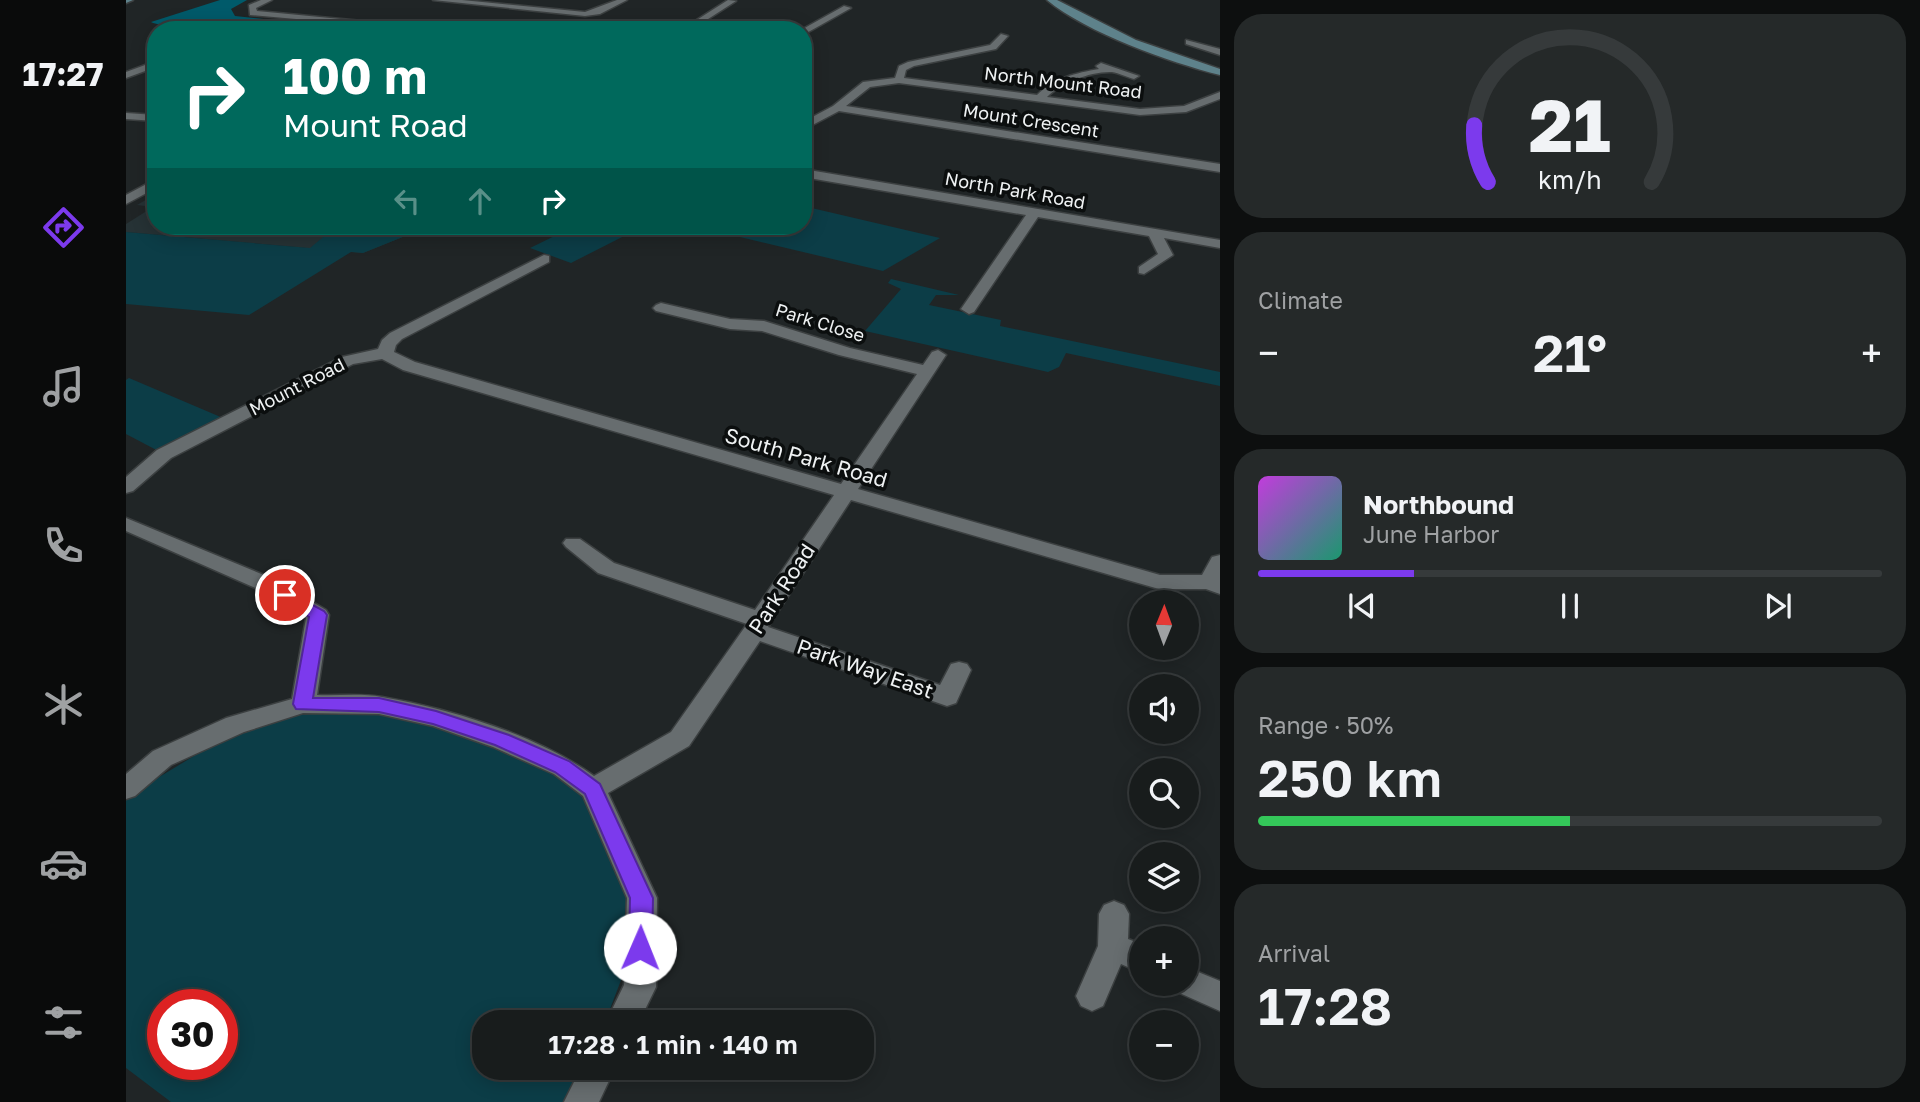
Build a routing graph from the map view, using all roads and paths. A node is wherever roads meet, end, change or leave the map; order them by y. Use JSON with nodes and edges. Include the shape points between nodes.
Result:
{"nodes":[{"id":1,"x":268,"y":0,"type":"edge"},
{"id":2,"x":437,"y":0,"type":"edge"},
{"id":3,"x":623,"y":0,"type":"edge"},
{"id":4,"x":1051,"y":0,"type":"edge"},
{"id":5,"x":732,"y":1,"type":"edge"},
{"id":6,"x":846,"y":8,"type":"dead end"},
{"id":7,"x":584,"y":14,"type":"junction"},
{"id":8,"x":347,"y":21,"type":"edge"},
{"id":9,"x":577,"y":21,"type":"edge"},
{"id":10,"x":700,"y":21,"type":"edge"},
{"id":11,"x":812,"y":27,"type":"edge"},
{"id":12,"x":1004,"y":36,"type":"dead end"},
{"id":13,"x":1189,"y":42,"type":"dead end"},
{"id":14,"x":1220,"y":46,"type":"edge"},
{"id":15,"x":1206,"y":47,"type":"junction"},
{"id":16,"x":1220,"y":52,"type":"edge"},
{"id":17,"x":1099,"y":65,"type":"dead end"},
{"id":18,"x":147,"y":67,"type":"edge"},
{"id":19,"x":1112,"y":69,"type":"junction"},
{"id":20,"x":1220,"y":72,"type":"edge"},
{"id":21,"x":126,"y":75,"type":"edge"},
{"id":22,"x":1134,"y":76,"type":"dead end"},
{"id":23,"x":899,"y":80,"type":"junction"},
{"id":24,"x":1041,"y":97,"type":"junction"},
{"id":25,"x":1218,"y":98,"type":"edge"},
{"id":26,"x":837,"y":108,"type":"junction"},
{"id":27,"x":126,"y":116,"type":"edge"},
{"id":28,"x":147,"y":117,"type":"edge"},
{"id":29,"x":812,"y":122,"type":"edge"},
{"id":30,"x":1220,"y":168,"type":"edge"},
{"id":31,"x":812,"y":175,"type":"edge"},
{"id":32,"x":147,"y":188,"type":"edge"},
{"id":33,"x":126,"y":200,"type":"edge"},
{"id":34,"x":1035,"y":212,"type":"junction"},
{"id":35,"x":1154,"y":233,"type":"junction"},
{"id":36,"x":1220,"y":244,"type":"edge"},
{"id":37,"x":544,"y":259,"type":"dead end"},
{"id":38,"x":1144,"y":270,"type":"dead end"},
{"id":39,"x":662,"y":308,"type":"dead end"},
{"id":40,"x":969,"y":309,"type":"dead end"},
{"id":41,"x":385,"y":353,"type":"junction"},
{"id":42,"x":932,"y":363,"type":"joint"},
{"id":43,"x":126,"y":487,"type":"edge"},
{"id":44,"x":845,"y":493,"type":"junction"},
{"id":45,"x":126,"y":524,"type":"edge"},
{"id":46,"x":573,"y":543,"type":"dead end"},
{"id":47,"x":1220,"y":562,"type":"edge"},
{"id":48,"x":1214,"y":585,"type":"edge"},
{"id":49,"x":758,"y":626,"type":"junction"},
{"id":50,"x":958,"y":670,"type":"dead end"},
{"id":51,"x":303,"y":704,"type":"junction"},
{"id":52,"x":126,"y":789,"type":"edge"},
{"id":53,"x":593,"y":789,"type":"junction"},
{"id":54,"x":1114,"y":914,"type":"dead end"},
{"id":55,"x":1113,"y":947,"type":"junction"},
{"id":56,"x":1129,"y":954,"type":"edge"},
{"id":57,"x":1199,"y":987,"type":"edge"},
{"id":58,"x":1092,"y":996,"type":"dead end"},
{"id":59,"x":1220,"y":996,"type":"edge"},
{"id":60,"x":628,"y":1010,"type":"edge"}],
"edges":[{"from":1,"to":8,"type":"street","via":[[252,7],[253,13]]},
{"from":2,"to":7,"type":"street"},
{"from":3,"to":7,"type":"street"},
{"from":4,"to":20,"type":"main road","via":[[1149,51]]},
{"from":5,"to":10,"type":"street"},
{"from":6,"to":11,"type":"street"},
{"from":7,"to":9,"type":"street"},
{"from":12,"to":23,"type":"street","via":[[993,47],[911,64],[902,68]]},
{"from":13,"to":15,"type":"street"},
{"from":14,"to":15,"type":"street"},
{"from":15,"to":16,"type":"street"},
{"from":17,"to":19,"type":"street"},
{"from":18,"to":21,"type":"street"},
{"from":19,"to":22,"type":"street"},
{"from":19,"to":24,"type":"street","via":[[1058,83]]},
{"from":23,"to":24,"type":"street","name":"North Mount Road"},
{"from":23,"to":26,"type":"street","via":[[867,84]]},
{"from":24,"to":25,"type":"street","name":"North Mount Road","via":[[1140,112],[1186,109]]},
{"from":26,"to":29,"type":"street"},
{"from":26,"to":30,"type":"street","name":"Mount Crescent"},
{"from":27,"to":28,"type":"street"},
{"from":31,"to":34,"type":"street","name":"North Park Road"},
{"from":32,"to":33,"type":"street"},
{"from":34,"to":35,"type":"street","name":"North Park Road"},
{"from":34,"to":40,"type":"street"},
{"from":35,"to":36,"type":"street","name":"North Park Road"},
{"from":35,"to":38,"type":"street","via":[[1166,255]]},
{"from":37,"to":41,"type":"street","via":[[396,336]]},
{"from":39,"to":42,"type":"street","name":"Park Close","via":[[730,324],[764,326],[845,352]]},
{"from":41,"to":43,"type":"street","name":"Mount Road","via":[[348,360],[164,454]]},
{"from":41,"to":44,"type":"street","name":"South Park Road","via":[[409,366]]},
{"from":42,"to":44,"type":"street","name":"Park Road"},
{"from":44,"to":48,"type":"street","name":"South Park Road","via":[[1160,582]]},
{"from":44,"to":49,"type":"street","name":"Park Road"},
{"from":45,"to":51,"type":"street","via":[[268,585],[318,615]]},
{"from":46,"to":49,"type":"street","via":[[606,568]]},
{"from":47,"to":48,"type":"street"},
{"from":49,"to":50,"type":"street","name":"Park Way East","via":[[947,698]]},
{"from":49,"to":53,"type":"street","name":"Park Road","via":[[680,739]]},
{"from":51,"to":52,"type":"street","via":[[235,725],[162,758]]},
{"from":51,"to":53,"type":"street","via":[[379,705],[436,718],[562,767]]},
{"from":53,"to":60,"type":"street","via":[[642,898],[640,987]]},
{"from":54,"to":55,"type":"street"},
{"from":55,"to":56,"type":"street"},
{"from":55,"to":58,"type":"street"},
{"from":57,"to":59,"type":"street"}]}
